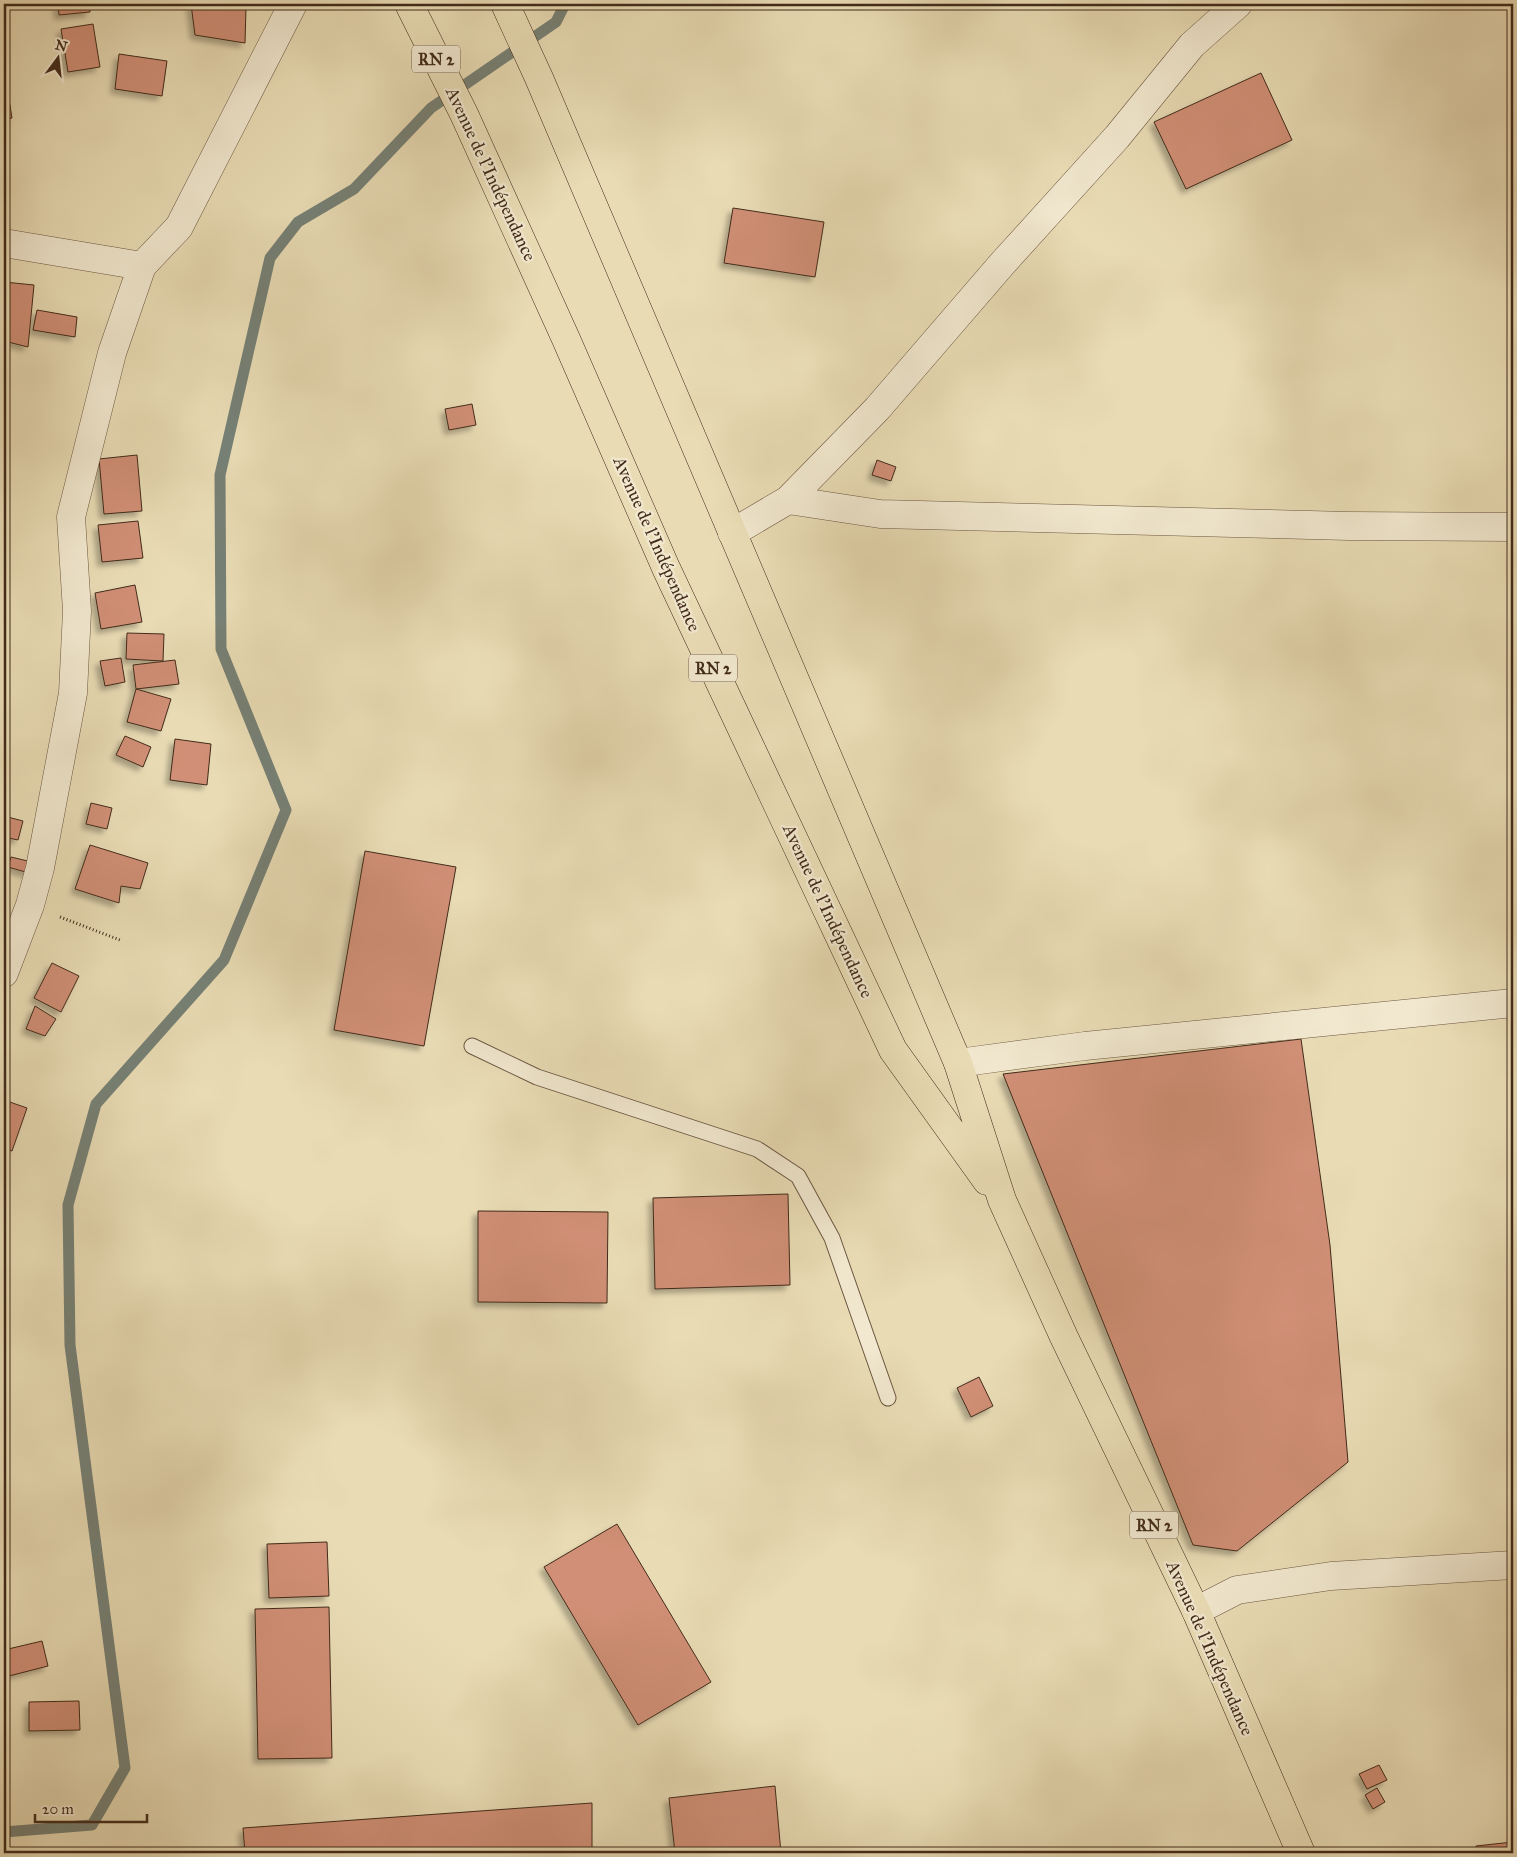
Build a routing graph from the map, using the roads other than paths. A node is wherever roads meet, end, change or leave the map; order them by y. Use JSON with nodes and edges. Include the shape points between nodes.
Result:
{"nodes":[{"id":1,"x":293,"y":4,"type":"edge"},
{"id":2,"x":409,"y":4,"type":"edge"},
{"id":3,"x":505,"y":4,"type":"edge"},
{"id":4,"x":1238,"y":4,"type":"edge"},
{"id":5,"x":4,"y":243,"type":"edge"},
{"id":6,"x":142,"y":266,"type":"junction"},
{"id":7,"x":788,"y":500,"type":"junction"},
{"id":8,"x":1513,"y":527,"type":"edge"},
{"id":9,"x":732,"y":533,"type":"junction"},
{"id":10,"x":4,"y":973,"type":"edge"},
{"id":11,"x":1513,"y":1003,"type":"edge"},
{"id":12,"x":472,"y":1046,"type":"dead end"},
{"id":13,"x":958,"y":1064,"type":"junction"},
{"id":14,"x":1002,"y":1200,"type":"junction"},
{"id":15,"x":888,"y":1398,"type":"dead end"},
{"id":16,"x":1513,"y":1565,"type":"edge"},
{"id":17,"x":1196,"y":1611,"type":"junction"},
{"id":18,"x":1301,"y":1853,"type":"edge"}],
"edges":[{"from":1,"to":6,"type":"street","via":[[179,227]]},
{"from":2,"to":14,"type":"main road","name":"Avenue de l'Indépendance","number":"RN 2","via":[[464,114],[666,568],[893,1050]]},
{"from":3,"to":9,"type":"main road","name":"Avenue de l'Indépendance","number":"RN 2"},
{"from":4,"to":7,"type":"street","via":[[1192,45],[1117,137],[877,409]]},
{"from":5,"to":6,"type":"street"},
{"from":6,"to":10,"type":"street","via":[[112,353],[71,517],[76,611],[72,693],[40,868],[30,905]]},
{"from":7,"to":8,"type":"street","via":[[890,515]]},
{"from":7,"to":9,"type":"street"},
{"from":9,"to":13,"type":"main road","name":"Avenue de l'Indépendance","number":"RN 2"},
{"from":11,"to":13,"type":"street","via":[[1085,1046]]},
{"from":12,"to":15,"type":"lane","via":[[537,1077],[757,1149],[798,1176],[832,1238]]},
{"from":13,"to":14,"type":"main road","name":"Avenue de l'Indépendance","number":"RN 2"},
{"from":14,"to":17,"type":"main road","name":"Avenue de l'Indépendance","number":"RN 2","via":[[1064,1338]]},
{"from":16,"to":17,"type":"street","via":[[1331,1576],[1237,1590]]},
{"from":17,"to":18,"type":"main road","name":"Avenue de l'Indépendance","number":"RN 2"}]}
